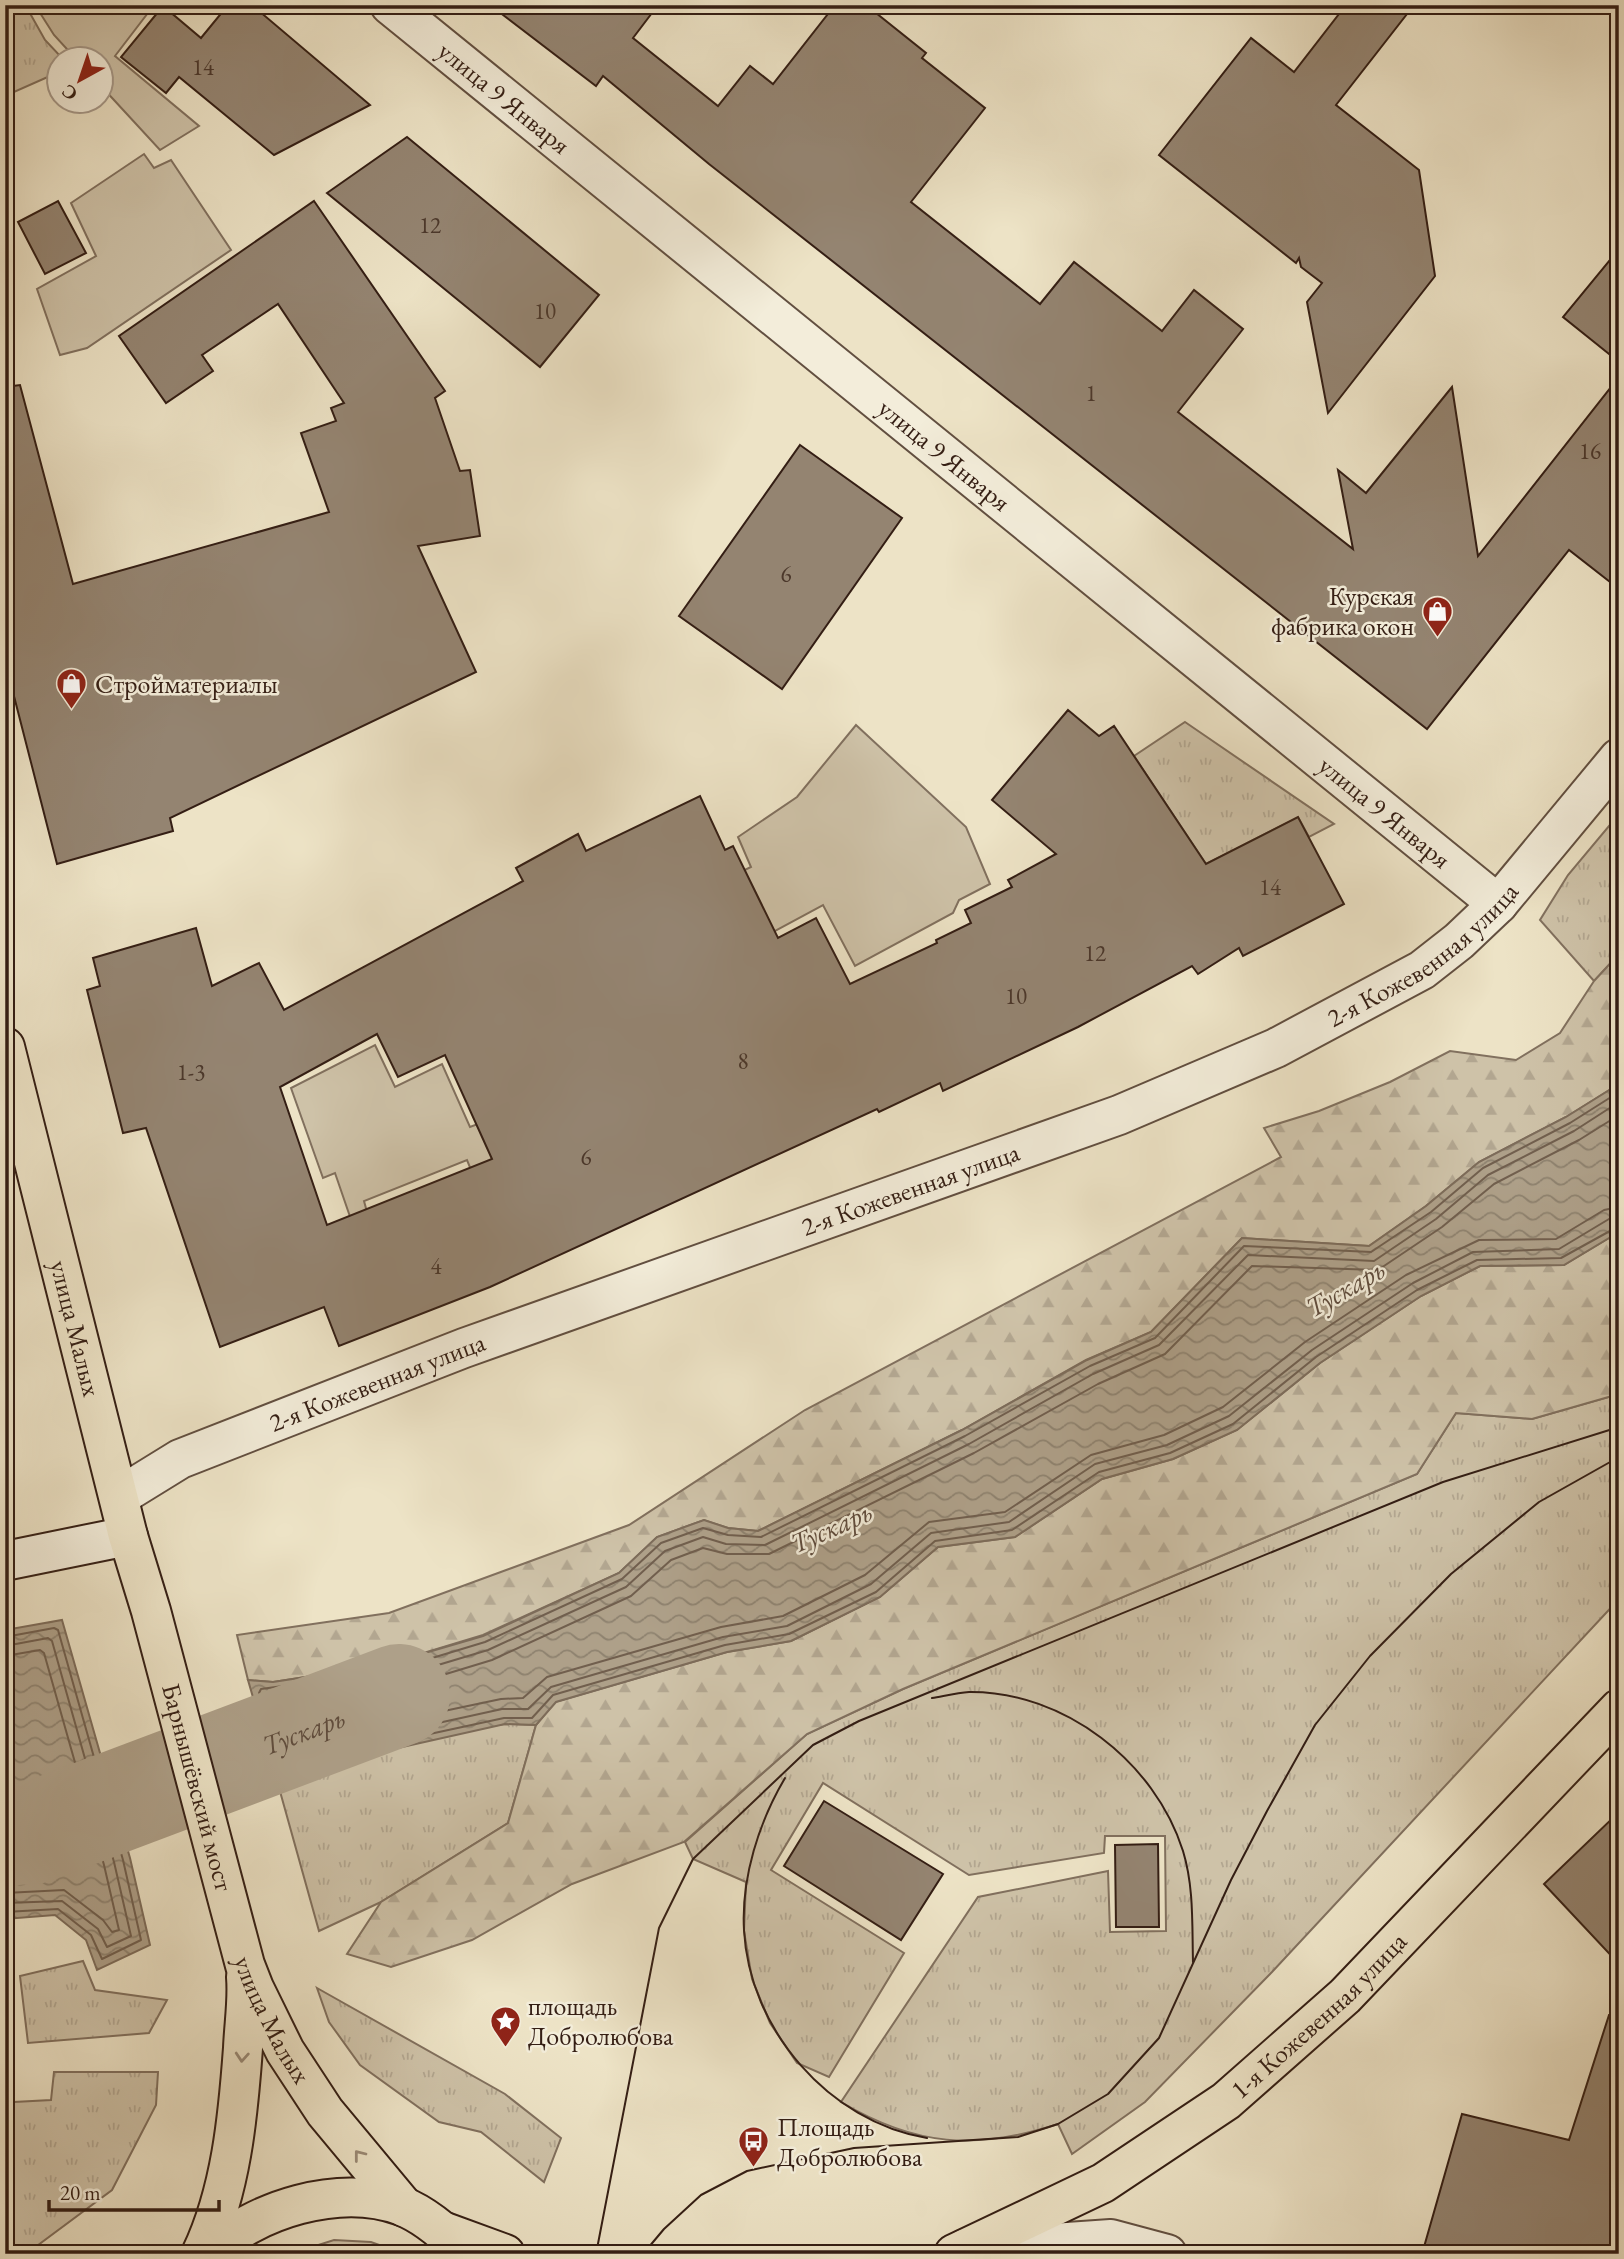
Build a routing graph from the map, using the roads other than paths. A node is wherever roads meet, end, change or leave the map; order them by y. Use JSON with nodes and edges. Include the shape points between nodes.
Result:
{"nodes":[{"id":1,"x":390,"y":5,"type":"edge"},
{"id":2,"x":1619,"y":758,"type":"edge"},
{"id":3,"x":1498,"y":904,"type":"junction"},
{"id":4,"x":5,"y":1047,"type":"edge"},
{"id":5,"x":120,"y":1496,"type":"junction"},
{"id":6,"x":128,"y":1536,"type":"junction"},
{"id":7,"x":5,"y":1561,"type":"edge"},
{"id":8,"x":151,"y":1611,"type":"joint"},
{"id":9,"x":1619,"y":1709,"type":"edge"},
{"id":10,"x":244,"y":1965,"type":"junction"},
{"id":11,"x":404,"y":2207,"type":"junction"},
{"id":12,"x":456,"y":2243,"type":"edge"},
{"id":13,"x":955,"y":2252,"type":"edge"},
{"id":14,"x":201,"y":2254,"type":"edge"},
{"id":15,"x":208,"y":2254,"type":"edge"},
{"id":16,"x":505,"y":2254,"type":"edge"},
{"id":17,"x":1167,"y":2254,"type":"edge"}],
"edges":[{"from":1,"to":3,"type":"street","name":"улица 9 Января"},
{"from":2,"to":3,"type":"street","name":"2-я Кожевенная улица"},
{"from":3,"to":5,"type":"street","name":"2-я Кожевенная улица","via":[[1422,970],[1276,1048],[1119,1115],[464,1348],[180,1459]]},
{"from":4,"to":5,"type":"main road","name":"улица Малых"},
{"from":5,"to":6,"type":"main road","name":"улица Малых"},
{"from":6,"to":7,"type":"street"},
{"from":6,"to":8,"type":"main road","name":"улица Малых"},
{"from":8,"to":10,"type":"main road","name":"Барнышёвский мост"},
{"from":9,"to":13,"type":"main road","name":"1-я Кожевенная улица","via":[[1345,1996],[1226,2101],[1103,2183]]},
{"from":11,"to":10,"type":"main road","name":"улица Малых","one_way":true,"via":[[325,2112],[285,2051]]},
{"from":10,"to":14,"type":"main road","name":"улица Малых","one_way":true,"via":[[247,1990],[229,2169]]},
{"from":11,"to":12,"type":"main road"},
{"from":11,"to":15,"type":"main road","via":[[375,2199],[336,2199],[294,2207],[255,2220]]},
{"from":12,"to":16,"type":"main road"},
{"from":13,"to":17,"type":"street","via":[[1111,2239]]}]}
